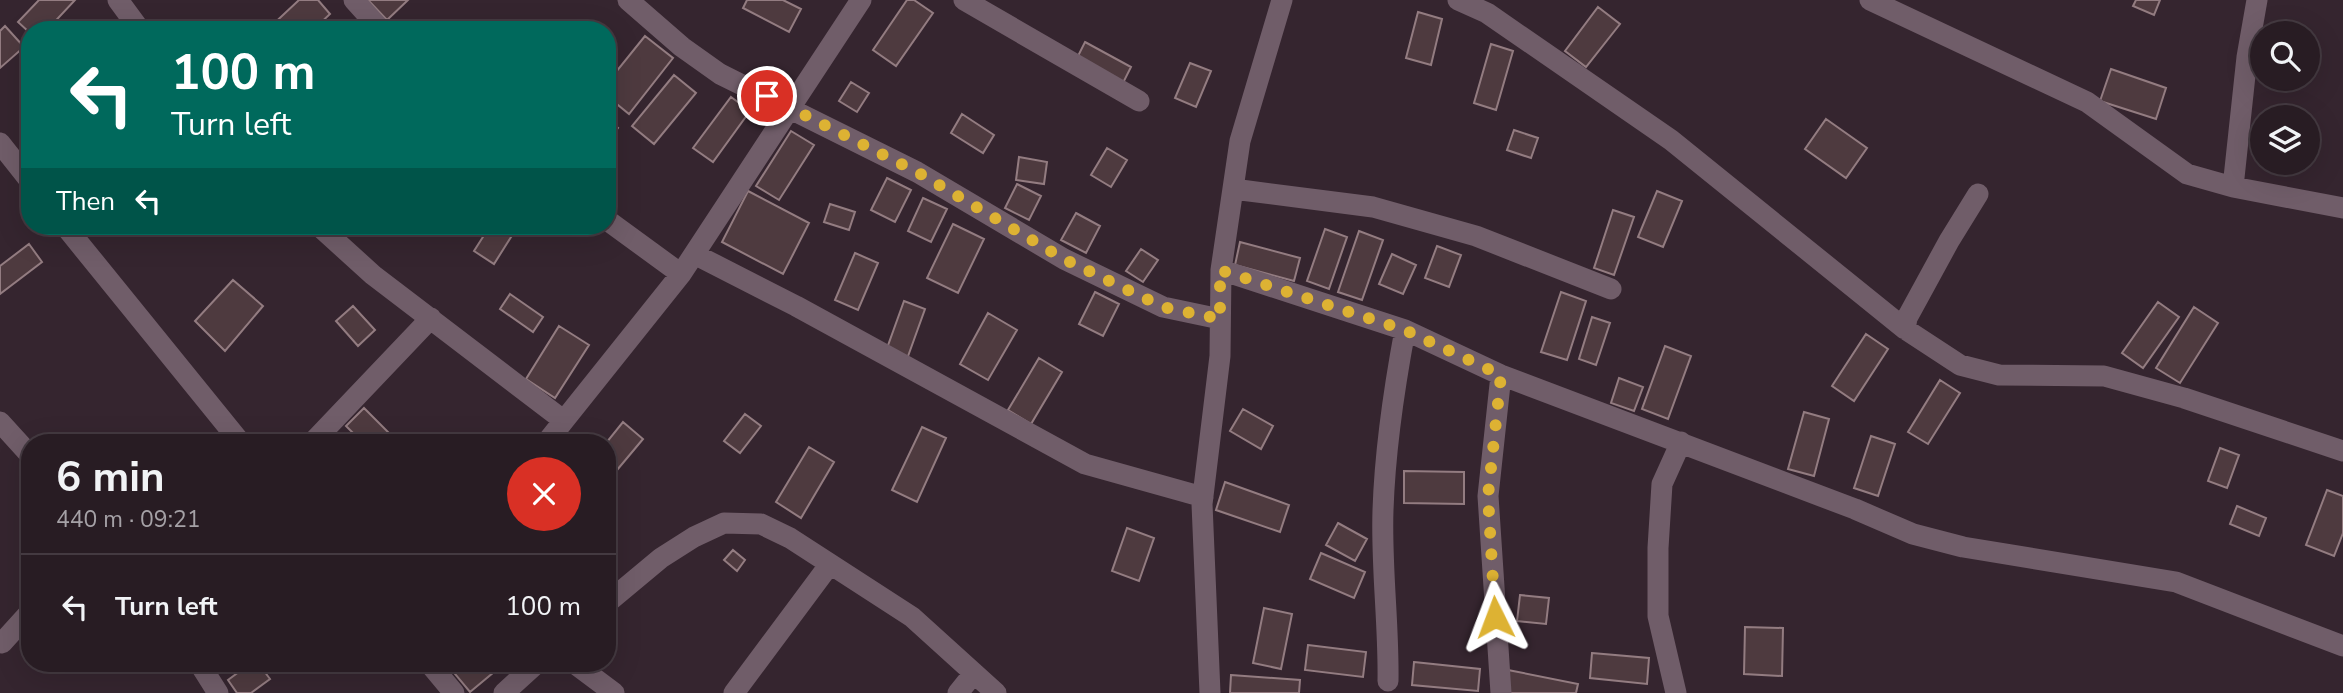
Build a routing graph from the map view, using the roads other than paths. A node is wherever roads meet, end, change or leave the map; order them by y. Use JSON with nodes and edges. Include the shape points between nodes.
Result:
{"nodes":[{"id":1,"x":118,"y":0,"type":"edge"},
{"id":2,"x":354,"y":0,"type":"edge"},
{"id":3,"x":628,"y":0,"type":"edge"},
{"id":4,"x":862,"y":0,"type":"edge"},
{"id":5,"x":964,"y":0,"type":"edge"},
{"id":6,"x":1282,"y":0,"type":"edge"},
{"id":7,"x":1458,"y":0,"type":"edge"},
{"id":8,"x":1870,"y":0,"type":"edge"},
{"id":9,"x":2257,"y":0,"type":"edge"},
{"id":10,"x":134,"y":21,"type":"edge"},
{"id":11,"x":374,"y":21,"type":"edge"},
{"id":12,"x":1139,"y":101,"type":"dead end"},
{"id":13,"x":791,"y":108,"type":"junction"},
{"id":14,"x":0,"y":143,"type":"edge"},
{"id":15,"x":21,"y":170,"type":"edge"},
{"id":16,"x":2234,"y":187,"type":"junction"},
{"id":17,"x":1233,"y":189,"type":"junction"},
{"id":18,"x":1978,"y":194,"type":"dead end"},
{"id":19,"x":2343,"y":208,"type":"edge"},
{"id":20,"x":616,"y":227,"type":"edge"},
{"id":21,"x":72,"y":235,"type":"edge"},
{"id":22,"x":329,"y":235,"type":"edge"},
{"id":23,"x":695,"y":254,"type":"junction"},
{"id":24,"x":1220,"y":270,"type":"junction"},
{"id":25,"x":681,"y":274,"type":"junction"},
{"id":26,"x":1611,"y":289,"type":"dead end"},
{"id":27,"x":430,"y":318,"type":"junction"},
{"id":28,"x":1220,"y":319,"type":"junction"},
{"id":29,"x":1905,"y":329,"type":"junction"},
{"id":30,"x":1405,"y":330,"type":"junction"},
{"id":31,"x":1501,"y":375,"type":"junction"},
{"id":32,"x":563,"y":420,"type":"junction"},
{"id":33,"x":0,"y":422,"type":"edge"},
{"id":34,"x":234,"y":434,"type":"edge"},
{"id":35,"x":320,"y":434,"type":"edge"},
{"id":36,"x":553,"y":434,"type":"edge"},
{"id":37,"x":1681,"y":442,"type":"junction"},
{"id":38,"x":21,"y":445,"type":"edge"},
{"id":39,"x":2343,"y":451,"type":"edge"},
{"id":40,"x":1203,"y":497,"type":"junction"},
{"id":41,"x":830,"y":564,"type":"junction"},
{"id":42,"x":616,"y":596,"type":"edge"},
{"id":43,"x":21,"y":622,"type":"edge"},
{"id":44,"x":2,"y":642,"type":"dead end"},
{"id":45,"x":2343,"y":646,"type":"edge"},
{"id":46,"x":205,"y":672,"type":"edge"},
{"id":47,"x":436,"y":672,"type":"edge"},
{"id":48,"x":527,"y":672,"type":"edge"},
{"id":49,"x":586,"y":672,"type":"edge"},
{"id":50,"x":974,"y":673,"type":"junction"},
{"id":51,"x":1388,"y":681,"type":"dead end"},
{"id":52,"x":218,"y":693,"type":"edge"},
{"id":53,"x":454,"y":693,"type":"edge"},
{"id":54,"x":504,"y":693,"type":"edge"},
{"id":55,"x":614,"y":693,"type":"edge"},
{"id":56,"x":734,"y":693,"type":"edge"},
{"id":57,"x":958,"y":693,"type":"edge"},
{"id":58,"x":996,"y":693,"type":"edge"},
{"id":59,"x":1210,"y":693,"type":"edge"},
{"id":60,"x":1501,"y":693,"type":"edge"},
{"id":61,"x":1676,"y":693,"type":"edge"}],
"edges":[{"from":1,"to":10,"type":"street"},
{"from":2,"to":11,"type":"street"},
{"from":3,"to":13,"type":"street","via":[[720,74]]},
{"from":4,"to":13,"type":"street"},
{"from":5,"to":12,"type":"street"},
{"from":6,"to":17,"type":"street","via":[[1240,141]]},
{"from":7,"to":29,"type":"street","via":[[1487,13],[1671,140]]},
{"from":8,"to":16,"type":"street","via":[[2087,102],[2187,174]]},
{"from":9,"to":16,"type":"street"},
{"from":13,"to":23,"type":"street"},
{"from":13,"to":28,"type":"street","via":[[917,172],[1064,259],[1163,307]]},
{"from":14,"to":15,"type":"street"},
{"from":16,"to":19,"type":"street"},
{"from":17,"to":24,"type":"street"},
{"from":17,"to":26,"type":"street","via":[[1373,207],[1476,236]]},
{"from":18,"to":29,"type":"street"},
{"from":20,"to":25,"type":"street"},
{"from":21,"to":34,"type":"street"},
{"from":22,"to":27,"type":"street"},
{"from":23,"to":25,"type":"street"},
{"from":23,"to":40,"type":"street","via":[[1085,464]]},
{"from":24,"to":28,"type":"street"},
{"from":24,"to":30,"type":"street"},
{"from":25,"to":32,"type":"street"},
{"from":27,"to":32,"type":"street"},
{"from":27,"to":35,"type":"street"},
{"from":28,"to":40,"type":"street","via":[[1220,356]]},
{"from":29,"to":39,"type":"street","via":[[1960,365],[1999,375],[2104,376]]},
{"from":30,"to":31,"type":"street"},
{"from":30,"to":51,"type":"street","via":[[1391,406],[1383,511]]},
{"from":31,"to":37,"type":"street"},
{"from":31,"to":60,"type":"street","via":[[1488,496]]},
{"from":32,"to":36,"type":"street"},
{"from":33,"to":38,"type":"street"},
{"from":37,"to":45,"type":"street","via":[[1913,534],[1963,547],[2176,582]]},
{"from":37,"to":61,"type":"street","via":[[1662,484],[1658,548],[1658,616]]},
{"from":40,"to":59,"type":"street"},
{"from":41,"to":42,"type":"street","via":[[761,524],[724,523],[661,558]]},
{"from":41,"to":50,"type":"street","via":[[912,617]]},
{"from":41,"to":56,"type":"street"},
{"from":43,"to":44,"type":"street"},
{"from":46,"to":52,"type":"street"},
{"from":47,"to":53,"type":"street"},
{"from":48,"to":54,"type":"street"},
{"from":49,"to":55,"type":"street"},
{"from":50,"to":57,"type":"street"},
{"from":50,"to":58,"type":"street"}]}
